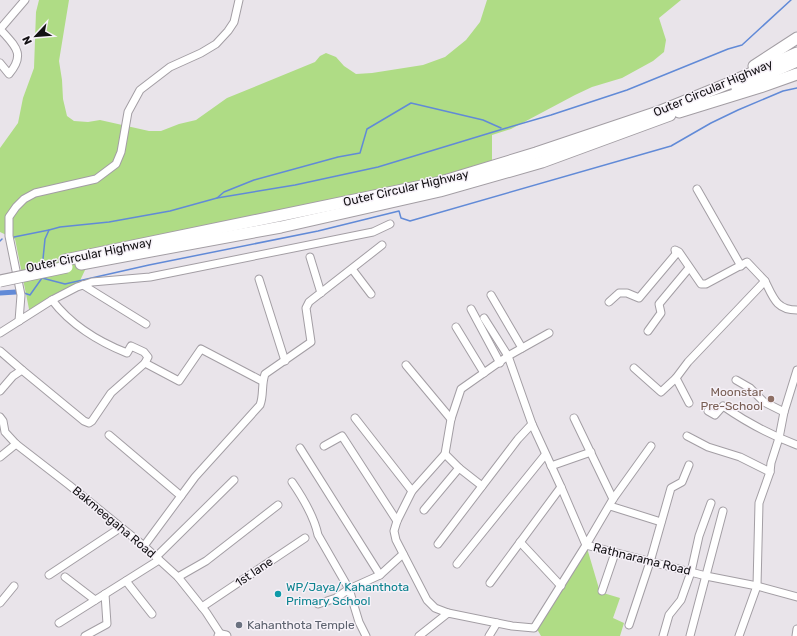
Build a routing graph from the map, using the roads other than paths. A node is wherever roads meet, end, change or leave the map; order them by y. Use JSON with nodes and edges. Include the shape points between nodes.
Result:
{"nodes":[{"id":1,"x":25,"y":0,"type":"edge"},
{"id":2,"x":240,"y":0,"type":"edge"},
{"id":3,"x":797,"y":38,"type":"edge"},
{"id":4,"x":797,"y":53,"type":"edge"},
{"id":5,"x":797,"y":61,"type":"edge"},
{"id":6,"x":0,"y":63,"type":"edge"},
{"id":7,"x":797,"y":74,"type":"edge"},
{"id":8,"x":727,"y":84,"type":"junction"},
{"id":9,"x":679,"y":112,"type":"junction"},
{"id":10,"x":697,"y":189,"type":"dead end"},
{"id":11,"x":390,"y":224,"type":"dead end"},
{"id":12,"x":382,"y":245,"type":"dead end"},
{"id":13,"x":310,"y":257,"type":"dead end"},
{"id":14,"x":66,"y":264,"type":"junction"},
{"id":15,"x":741,"y":266,"type":"junction"},
{"id":16,"x":689,"y":268,"type":"junction"},
{"id":17,"x":352,"y":269,"type":"junction"},
{"id":18,"x":0,"y":274,"type":"edge"},
{"id":19,"x":259,"y":279,"type":"dead end"},
{"id":20,"x":0,"y":281,"type":"edge"},
{"id":21,"x":766,"y":281,"type":"junction"},
{"id":22,"x":83,"y":285,"type":"junction"},
{"id":23,"x":321,"y":293,"type":"junction"},
{"id":24,"x":371,"y":294,"type":"dead end"},
{"id":25,"x":490,"y":295,"type":"dead end"},
{"id":26,"x":52,"y":300,"type":"junction"},
{"id":27,"x":609,"y":302,"type":"dead end"},
{"id":28,"x":471,"y":309,"type":"dead end"},
{"id":29,"x":797,"y":310,"type":"edge"},
{"id":30,"x":484,"y":318,"type":"dead end"},
{"id":31,"x":19,"y":321,"type":"junction"},
{"id":32,"x":146,"y":324,"type":"dead end"},
{"id":33,"x":456,"y":327,"type":"dead end"},
{"id":34,"x":648,"y":331,"type":"dead end"},
{"id":35,"x":0,"y":333,"type":"edge"},
{"id":36,"x":550,"y":333,"type":"dead end"},
{"id":37,"x":522,"y":348,"type":"junction"},
{"id":38,"x":0,"y":351,"type":"edge"},
{"id":39,"x":508,"y":356,"type":"junction"},
{"id":40,"x":285,"y":361,"type":"junction"},
{"id":41,"x":146,"y":363,"type":"junction"},
{"id":42,"x":500,"y":363,"type":"junction"},
{"id":43,"x":406,"y":365,"type":"dead end"},
{"id":44,"x":634,"y":368,"type":"dead end"},
{"id":45,"x":22,"y":370,"type":"junction"},
{"id":46,"x":797,"y":370,"type":"edge"},
{"id":47,"x":484,"y":373,"type":"junction"},
{"id":48,"x":676,"y":378,"type":"junction"},
{"id":49,"x":736,"y":380,"type":"dead end"},
{"id":50,"x":262,"y":381,"type":"junction"},
{"id":51,"x":0,"y":391,"type":"edge"},
{"id":52,"x":689,"y":402,"type":"dead end"},
{"id":53,"x":708,"y":411,"type":"dead end"},
{"id":54,"x":784,"y":412,"type":"junction"},
{"id":55,"x":0,"y":417,"type":"edge"},
{"id":56,"x":355,"y":418,"type":"dead end"},
{"id":57,"x":574,"y":418,"type":"dead end"},
{"id":58,"x":451,"y":419,"type":"junction"},
{"id":59,"x":532,"y":424,"type":"junction"},
{"id":60,"x":3,"y":434,"type":"edge"},
{"id":61,"x":109,"y":435,"type":"dead end"},
{"id":62,"x":687,"y":436,"type":"dead end"},
{"id":63,"x":779,"y":438,"type":"junction"},
{"id":64,"x":16,"y":444,"type":"junction"},
{"id":65,"x":797,"y":445,"type":"edge"},
{"id":66,"x":324,"y":446,"type":"dead end"},
{"id":67,"x":651,"y":446,"type":"dead end"},
{"id":68,"x":300,"y":448,"type":"dead end"},
{"id":69,"x":591,"y":452,"type":"junction"},
{"id":70,"x":445,"y":454,"type":"junction"},
{"id":71,"x":545,"y":454,"type":"junction"},
{"id":72,"x":0,"y":457,"type":"edge"},
{"id":73,"x":689,"y":465,"type":"dead end"},
{"id":74,"x":551,"y":466,"type":"junction"},
{"id":75,"x":459,"y":468,"type":"junction"},
{"id":76,"x":770,"y":472,"type":"junction"},
{"id":77,"x":234,"y":480,"type":"dead end"},
{"id":78,"x":292,"y":482,"type":"dead end"},
{"id":79,"x":482,"y":486,"type":"junction"},
{"id":80,"x":561,"y":487,"type":"junction"},
{"id":81,"x":412,"y":491,"type":"junction"},
{"id":82,"x":181,"y":496,"type":"junction"},
{"id":83,"x":612,"y":503,"type":"junction"},
{"id":84,"x":711,"y":503,"type":"dead end"},
{"id":85,"x":278,"y":505,"type":"dead end"},
{"id":86,"x":424,"y":510,"type":"dead end"},
{"id":87,"x":723,"y":511,"type":"dead end"},
{"id":88,"x":397,"y":521,"type":"junction"},
{"id":89,"x":661,"y":522,"type":"junction"},
{"id":90,"x":120,"y":528,"type":"junction"},
{"id":91,"x":305,"y":538,"type":"dead end"},
{"id":92,"x":520,"y":542,"type":"junction"},
{"id":93,"x":438,"y":544,"type":"dead end"},
{"id":94,"x":586,"y":545,"type":"junction"},
{"id":95,"x":144,"y":546,"type":"junction"},
{"id":96,"x":616,"y":553,"type":"junction"},
{"id":97,"x":403,"y":554,"type":"junction"},
{"id":98,"x":157,"y":558,"type":"junction"},
{"id":99,"x":650,"y":562,"type":"junction"},
{"id":100,"x":457,"y":564,"type":"dead end"},
{"id":101,"x":691,"y":572,"type":"junction"},
{"id":102,"x":48,"y":575,"type":"dead end"},
{"id":103,"x":380,"y":575,"type":"junction"},
{"id":104,"x":178,"y":576,"type":"junction"},
{"id":105,"x":706,"y":576,"type":"junction"},
{"id":106,"x":65,"y":577,"type":"dead end"},
{"id":107,"x":126,"y":581,"type":"junction"},
{"id":108,"x":490,"y":583,"type":"dead end"},
{"id":109,"x":14,"y":586,"type":"dead end"},
{"id":110,"x":561,"y":586,"type":"junction"},
{"id":111,"x":757,"y":586,"type":"junction"},
{"id":112,"x":349,"y":589,"type":"junction"},
{"id":113,"x":602,"y":591,"type":"dead end"},
{"id":114,"x":105,"y":594,"type":"junction"},
{"id":115,"x":797,"y":597,"type":"edge"},
{"id":116,"x":95,"y":600,"type":"junction"},
{"id":117,"x":0,"y":603,"type":"edge"},
{"id":118,"x":318,"y":604,"type":"dead end"},
{"id":119,"x":202,"y":607,"type":"junction"},
{"id":120,"x":448,"y":613,"type":"junction"},
{"id":121,"x":152,"y":614,"type":"dead end"},
{"id":122,"x":59,"y":623,"type":"dead end"},
{"id":123,"x":497,"y":623,"type":"junction"},
{"id":124,"x":629,"y":625,"type":"dead end"},
{"id":125,"x":797,"y":629,"type":"edge"},
{"id":126,"x":535,"y":632,"type":"edge"},
{"id":127,"x":85,"y":636,"type":"edge"},
{"id":128,"x":222,"y":636,"type":"edge"},
{"id":129,"x":366,"y":636,"type":"edge"},
{"id":130,"x":419,"y":636,"type":"edge"},
{"id":131,"x":489,"y":636,"type":"edge"},
{"id":132,"x":663,"y":636,"type":"edge"},
{"id":133,"x":690,"y":636,"type":"edge"},
{"id":134,"x":739,"y":636,"type":"edge"},
{"id":135,"x":796,"y":636,"type":"edge"}],
"edges":[{"from":1,"to":6,"type":"street","via":[[1,28],[16,47],[18,53],[15,67],[9,74]]},
{"from":2,"to":31,"type":"street","via":[[234,22],[216,44],[170,67],[140,90],[128,112],[121,152],[116,164],[96,179],[35,193],[24,199],[9,217],[9,236],[21,294]]},
{"from":3,"to":8,"type":"highway"},
{"from":4,"to":8,"type":"highway","name":"Outer Circular Highway"},
{"from":5,"to":9,"type":"highway","name":"Outer Circular Highway"},
{"from":7,"to":9,"type":"highway"},
{"from":8,"to":14,"type":"highway","name":"Outer Circular Highway","via":[[658,112],[441,182]]},
{"from":9,"to":14,"type":"highway","name":"Outer Circular Highway","via":[[542,162],[440,191],[281,226]]},
{"from":10,"to":15,"type":"street"},
{"from":11,"to":22,"type":"street","via":[[373,232],[150,277]]},
{"from":12,"to":17,"type":"street"},
{"from":13,"to":23,"type":"street"},
{"from":14,"to":18,"type":"highway","name":"Outer Circular Highway"},
{"from":14,"to":20,"type":"highway","name":"Outer Circular Highway","bridge":true},
{"from":15,"to":16,"type":"street","via":[[706,284],[701,284]]},
{"from":15,"to":21,"type":"street","via":[[747,262]]},
{"from":16,"to":27,"type":"street","via":[[675,250],[676,254],[639,298],[619,293]]},
{"from":16,"to":34,"type":"street","via":[[659,304],[661,313]]},
{"from":17,"to":23,"type":"street"},
{"from":17,"to":24,"type":"street"},
{"from":19,"to":40,"type":"street"},
{"from":21,"to":29,"type":"street","via":[[778,305],[789,310]]},
{"from":21,"to":48,"type":"street","via":[[688,362]]},
{"from":22,"to":26,"type":"street"},
{"from":22,"to":32,"type":"street"},
{"from":23,"to":40,"type":"street","via":[[309,302],[306,308],[311,342]]},
{"from":25,"to":37,"type":"street"},
{"from":26,"to":31,"type":"street"},
{"from":26,"to":41,"type":"street","via":[[79,327],[111,346],[127,353],[131,346],[144,352],[148,357]]},
{"from":28,"to":42,"type":"street"},
{"from":30,"to":39,"type":"street"},
{"from":31,"to":35,"type":"street"},
{"from":33,"to":47,"type":"street"},
{"from":36,"to":37,"type":"street"},
{"from":37,"to":39,"type":"street"},
{"from":38,"to":45,"type":"street"},
{"from":39,"to":42,"type":"street"},
{"from":39,"to":59,"type":"street"},
{"from":40,"to":50,"type":"street","via":[[265,374]]},
{"from":41,"to":45,"type":"street","via":[[111,393],[89,423]]},
{"from":41,"to":50,"type":"street","via":[[179,381],[201,349]]},
{"from":42,"to":47,"type":"street"},
{"from":43,"to":58,"type":"street"},
{"from":44,"to":48,"type":"street","via":[[661,392]]},
{"from":45,"to":51,"type":"street"},
{"from":46,"to":54,"type":"street"},
{"from":47,"to":58,"type":"street","via":[[461,388]]},
{"from":48,"to":52,"type":"street"},
{"from":49,"to":54,"type":"street","via":[[750,388],[764,402]]},
{"from":50,"to":82,"type":"street","via":[[263,399],[260,405]]},
{"from":53,"to":63,"type":"street","via":[[715,415],[723,406]]},
{"from":54,"to":63,"type":"street"},
{"from":55,"to":60,"type":"street","name":"Bakmeegaha Road","via":[[3,421]]},
{"from":56,"to":81,"type":"street"},
{"from":57,"to":69,"type":"street"},
{"from":58,"to":70,"type":"street"},
{"from":59,"to":71,"type":"street"},
{"from":59,"to":79,"type":"street"},
{"from":60,"to":64,"type":"street","name":"Bakmeegaha Road"},
{"from":61,"to":82,"type":"street"},
{"from":62,"to":76,"type":"street"},
{"from":63,"to":65,"type":"street"},
{"from":63,"to":76,"type":"street"},
{"from":64,"to":72,"type":"street"},
{"from":64,"to":90,"type":"street","name":"Bakmeegaha Road","via":[[69,484]]},
{"from":66,"to":88,"type":"street","via":[[342,436]]},
{"from":67,"to":83,"type":"street"},
{"from":68,"to":103,"type":"street"},
{"from":69,"to":74,"type":"street"},
{"from":69,"to":83,"type":"street"},
{"from":70,"to":75,"type":"street"},
{"from":70,"to":81,"type":"street"},
{"from":71,"to":74,"type":"street"},
{"from":71,"to":100,"type":"street"},
{"from":73,"to":89,"type":"street","via":[[682,482],[671,488]]},
{"from":74,"to":80,"type":"street"},
{"from":75,"to":79,"type":"street"},
{"from":75,"to":86,"type":"street"},
{"from":76,"to":111,"type":"street","via":[[759,503]]},
{"from":77,"to":98,"type":"street"},
{"from":78,"to":112,"type":"street","via":[[303,498],[318,535]]},
{"from":79,"to":93,"type":"street"},
{"from":80,"to":92,"type":"street"},
{"from":80,"to":94,"type":"street"},
{"from":81,"to":88,"type":"street"},
{"from":82,"to":95,"type":"street"},
{"from":83,"to":89,"type":"street"},
{"from":83,"to":94,"type":"street"},
{"from":84,"to":101,"type":"street","via":[[699,536]]},
{"from":85,"to":104,"type":"street","via":[[206,561]]},
{"from":87,"to":105,"type":"street"},
{"from":88,"to":97,"type":"street","name":"Rathnarama Road","via":[[394,531]]},
{"from":89,"to":99,"type":"street"},
{"from":90,"to":95,"type":"street","name":"Bakmeegaha Road"},
{"from":90,"to":102,"type":"street"},
{"from":91,"to":119,"type":"street","name":"1st lane"},
{"from":92,"to":108,"type":"street"},
{"from":92,"to":110,"type":"street"},
{"from":94,"to":96,"type":"street","name":"Rathnarama Road"},
{"from":94,"to":110,"type":"street","name":"Rathnarama Road"},
{"from":95,"to":98,"type":"street","name":"Bakmeegaha Road"},
{"from":96,"to":99,"type":"street","name":"Rathnarama Road"},
{"from":96,"to":113,"type":"street"},
{"from":97,"to":103,"type":"street"},
{"from":97,"to":120,"type":"street","name":"Rathnarama Road","via":[[427,600],[435,608]]},
{"from":98,"to":104,"type":"street","name":"Bakmeegaha Road"},
{"from":98,"to":107,"type":"street"},
{"from":99,"to":101,"type":"street","name":"Rathnarama Road"},
{"from":99,"to":124,"type":"street"},
{"from":101,"to":105,"type":"street","name":"Rathnarama Road"},
{"from":101,"to":132,"type":"street","via":[[681,600],[669,615]]},
{"from":103,"to":112,"type":"street"},
{"from":104,"to":119,"type":"street","name":"Bakmeegaha Road"},
{"from":105,"to":111,"type":"street","name":"Rathnarama Road"},
{"from":105,"to":133,"type":"street"},
{"from":106,"to":116,"type":"street"},
{"from":107,"to":114,"type":"street"},
{"from":107,"to":121,"type":"street"},
{"from":109,"to":117,"type":"street"},
{"from":110,"to":126,"type":"street","name":"Rathnarama Road"},
{"from":111,"to":115,"type":"street","name":"Rathnarama Road"},
{"from":111,"to":134,"type":"street"},
{"from":112,"to":118,"type":"street","via":[[336,598]]},
{"from":112,"to":129,"type":"street"},
{"from":114,"to":116,"type":"street"},
{"from":114,"to":127,"type":"street","via":[[107,624]]},
{"from":116,"to":122,"type":"street"},
{"from":119,"to":128,"type":"street","name":"Bakmeegaha Road"},
{"from":120,"to":123,"type":"street","name":"Rathnarama Road"},
{"from":120,"to":130,"type":"street"},
{"from":123,"to":126,"type":"street","name":"Rathnarama Road"},
{"from":123,"to":131,"type":"street"},
{"from":125,"to":135,"type":"street"}]}
